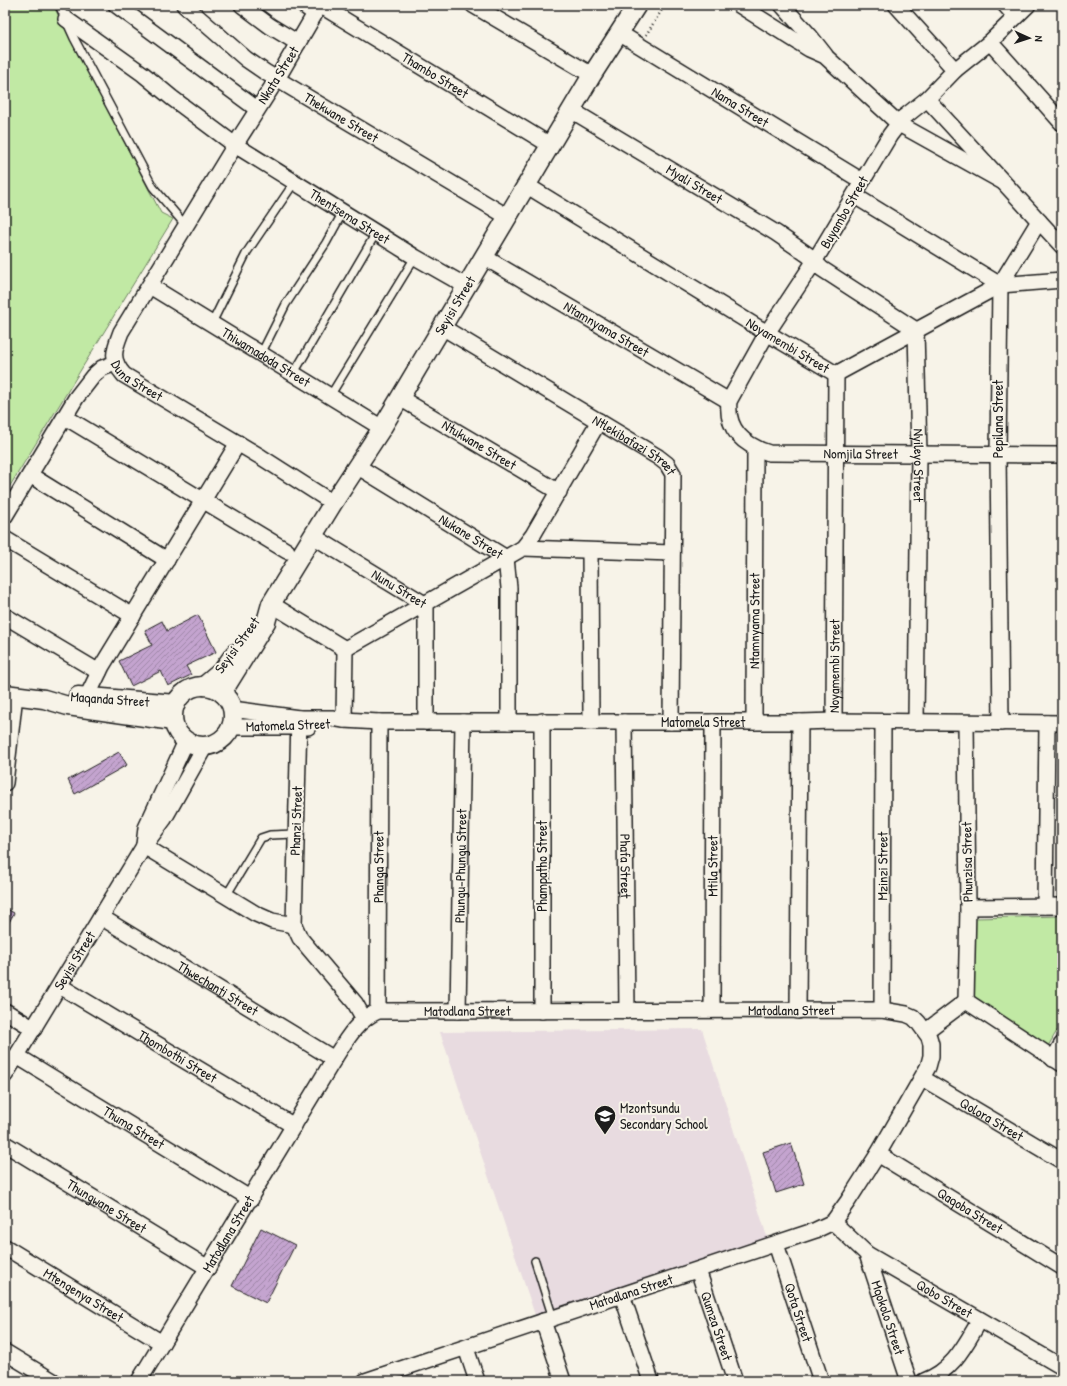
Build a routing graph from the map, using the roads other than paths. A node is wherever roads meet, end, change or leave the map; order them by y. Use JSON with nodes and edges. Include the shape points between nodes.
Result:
{"nodes":[{"id":1,"x":59,"y":5,"type":"edge"},
{"id":2,"x":116,"y":5,"type":"edge"},
{"id":3,"x":184,"y":5,"type":"edge"},
{"id":4,"x":242,"y":5,"type":"edge"},
{"id":5,"x":473,"y":5,"type":"edge"},
{"id":6,"x":739,"y":5,"type":"edge"},
{"id":7,"x":782,"y":5,"type":"edge"},
{"id":8,"x":896,"y":5,"type":"edge"},
{"id":9,"x":1005,"y":5,"type":"edge"},
{"id":10,"x":1028,"y":5,"type":"edge"},
{"id":11,"x":634,"y":6,"type":"edge"},
{"id":12,"x":314,"y":7,"type":"edge"},
{"id":13,"x":1015,"y":16,"type":"junction"},
{"id":14,"x":66,"y":19,"type":"junction"},
{"id":15,"x":619,"y":33,"type":"junction"},
{"id":16,"x":990,"y":42,"type":"junction"},
{"id":17,"x":298,"y":43,"type":"junction"},
{"id":18,"x":825,"y":56,"type":"junction"},
{"id":19,"x":955,"y":70,"type":"junction"},
{"id":20,"x":592,"y":75,"type":"junction"},
{"id":21,"x":277,"y":79,"type":"junction"},
{"id":22,"x":927,"y":99,"type":"junction"},
{"id":23,"x":258,"y":109,"type":"junction"},
{"id":24,"x":571,"y":110,"type":"junction"},
{"id":25,"x":1062,"y":123,"type":"edge"},
{"id":26,"x":899,"y":124,"type":"junction"},
{"id":27,"x":235,"y":145,"type":"junction"},
{"id":28,"x":550,"y":145,"type":"junction"},
{"id":29,"x":862,"y":181,"type":"junction"},
{"id":30,"x":1003,"y":182,"type":"junction"},
{"id":31,"x":294,"y":183,"type":"junction"},
{"id":32,"x":526,"y":185,"type":"junction"},
{"id":33,"x":855,"y":196,"type":"junction"},
{"id":34,"x":343,"y":212,"type":"junction"},
{"id":35,"x":508,"y":217,"type":"junction"},
{"id":36,"x":1039,"y":221,"type":"junction"},
{"id":37,"x":186,"y":226,"type":"junction"},
{"id":38,"x":376,"y":233,"type":"junction"},
{"id":39,"x":1062,"y":246,"type":"edge"},
{"id":40,"x":415,"y":257,"type":"junction"},
{"id":41,"x":484,"y":257,"type":"junction"},
{"id":42,"x":814,"y":262,"type":"junction"},
{"id":43,"x":1062,"y":280,"type":"edge"},
{"id":44,"x":1000,"y":285,"type":"junction"},
{"id":45,"x":150,"y":286,"type":"junction"},
{"id":46,"x":466,"y":286,"type":"junction"},
{"id":47,"x":212,"y":323,"type":"junction"},
{"id":48,"x":442,"y":327,"type":"junction"},
{"id":49,"x":916,"y":330,"type":"junction"},
{"id":50,"x":767,"y":333,"type":"junction"},
{"id":51,"x":261,"y":354,"type":"junction"},
{"id":52,"x":116,"y":363,"type":"junction"},
{"id":53,"x":294,"y":373,"type":"junction"},
{"id":54,"x":836,"y":374,"type":"junction"},
{"id":55,"x":330,"y":396,"type":"junction"},
{"id":56,"x":400,"y":398,"type":"junction"},
{"id":57,"x":729,"y":401,"type":"junction"},
{"id":58,"x":65,"y":418,"type":"junction"},
{"id":59,"x":599,"y":421,"type":"junction"},
{"id":60,"x":382,"y":428,"type":"junction"},
{"id":61,"x":238,"y":443,"type":"junction"},
{"id":62,"x":755,"y":448,"type":"junction"},
{"id":63,"x":836,"y":453,"type":"junction"},
{"id":64,"x":919,"y":454,"type":"junction"},
{"id":65,"x":998,"y":454,"type":"junction"},
{"id":66,"x":1062,"y":455,"type":"edge"},
{"id":67,"x":357,"y":466,"type":"junction"},
{"id":68,"x":30,"y":475,"type":"junction"},
{"id":69,"x":559,"y":492,"type":"junction"},
{"id":70,"x":203,"y":501,"type":"junction"},
{"id":71,"x":333,"y":503,"type":"junction"},
{"id":72,"x":5,"y":516,"type":"edge"},
{"id":73,"x":313,"y":536,"type":"junction"},
{"id":74,"x":5,"y":539,"type":"edge"},
{"id":75,"x":523,"y":548,"type":"junction"},
{"id":76,"x":287,"y":551,"type":"dead end"},
{"id":77,"x":590,"y":551,"type":"junction"},
{"id":78,"x":672,"y":553,"type":"junction"},
{"id":79,"x":506,"y":558,"type":"junction"},
{"id":80,"x":167,"y":560,"type":"junction"},
{"id":81,"x":271,"y":604,"type":"junction"},
{"id":82,"x":426,"y":605,"type":"junction"},
{"id":83,"x":5,"y":616,"type":"edge"},
{"id":84,"x":132,"y":616,"type":"junction"},
{"id":85,"x":345,"y":655,"type":"junction"},
{"id":86,"x":99,"y":672,"type":"junction"},
{"id":87,"x":204,"y":686,"type":"junction"},
{"id":88,"x":222,"y":693,"type":"junction"},
{"id":89,"x":10,"y":694,"type":"edge"},
{"id":90,"x":87,"y":697,"type":"junction"},
{"id":91,"x":44,"y":698,"type":"junction"},
{"id":92,"x":232,"y":709,"type":"junction"},
{"id":93,"x":174,"y":712,"type":"junction"},
{"id":94,"x":344,"y":720,"type":"junction"},
{"id":95,"x":834,"y":720,"type":"junction"},
{"id":96,"x":542,"y":721,"type":"junction"},
{"id":97,"x":299,"y":722,"type":"junction"},
{"id":98,"x":379,"y":722,"type":"junction"},
{"id":99,"x":426,"y":722,"type":"junction"},
{"id":100,"x":463,"y":722,"type":"junction"},
{"id":101,"x":509,"y":722,"type":"junction"},
{"id":102,"x":591,"y":722,"type":"junction"},
{"id":103,"x":624,"y":722,"type":"junction"},
{"id":104,"x":671,"y":722,"type":"junction"},
{"id":105,"x":712,"y":722,"type":"junction"},
{"id":106,"x":754,"y":722,"type":"junction"},
{"id":107,"x":800,"y":722,"type":"junction"},
{"id":108,"x":883,"y":722,"type":"junction"},
{"id":109,"x":916,"y":722,"type":"junction"},
{"id":110,"x":1001,"y":722,"type":"junction"},
{"id":111,"x":966,"y":723,"type":"junction"},
{"id":112,"x":1047,"y":723,"type":"junction"},
{"id":113,"x":1062,"y":723,"type":"edge"},
{"id":114,"x":230,"y":727,"type":"junction"},
{"id":115,"x":186,"y":741,"type":"junction"},
{"id":116,"x":205,"y":746,"type":"junction"},
{"id":117,"x":5,"y":783,"type":"edge"},
{"id":118,"x":296,"y":834,"type":"junction"},
{"id":119,"x":144,"y":846,"type":"junction"},
{"id":120,"x":226,"y":896,"type":"junction"},
{"id":121,"x":1045,"y":906,"type":"junction"},
{"id":122,"x":1062,"y":906,"type":"edge"},
{"id":123,"x":968,"y":907,"type":"junction"},
{"id":124,"x":101,"y":917,"type":"junction"},
{"id":125,"x":294,"y":925,"type":"junction"},
{"id":126,"x":60,"y":986,"type":"junction"},
{"id":127,"x":966,"y":1001,"type":"junction"},
{"id":128,"x":712,"y":1010,"type":"junction"},
{"id":129,"x":882,"y":1010,"type":"junction"},
{"id":130,"x":5,"y":1011,"type":"edge"},
{"id":131,"x":378,"y":1011,"type":"junction"},
{"id":132,"x":458,"y":1011,"type":"junction"},
{"id":133,"x":542,"y":1011,"type":"junction"},
{"id":134,"x":626,"y":1011,"type":"junction"},
{"id":135,"x":798,"y":1011,"type":"junction"},
{"id":136,"x":364,"y":1020,"type":"junction"},
{"id":137,"x":34,"y":1028,"type":"junction"},
{"id":138,"x":926,"y":1031,"type":"junction"},
{"id":139,"x":1062,"y":1044,"type":"edge"},
{"id":140,"x":17,"y":1056,"type":"junction"},
{"id":141,"x":334,"y":1059,"type":"junction"},
{"id":142,"x":1058,"y":1062,"type":"edge"},
{"id":143,"x":5,"y":1075,"type":"edge"},
{"id":144,"x":922,"y":1078,"type":"junction"},
{"id":145,"x":294,"y":1126,"type":"junction"},
{"id":146,"x":5,"y":1144,"type":"edge"},
{"id":147,"x":878,"y":1154,"type":"junction"},
{"id":148,"x":1062,"y":1161,"type":"edge"},
{"id":149,"x":251,"y":1199,"type":"junction"},
{"id":150,"x":833,"y":1222,"type":"junction"},
{"id":151,"x":776,"y":1244,"type":"junction"},
{"id":152,"x":5,"y":1247,"type":"edge"},
{"id":153,"x":867,"y":1254,"type":"junction"},
{"id":154,"x":535,"y":1261,"type":"dead end"},
{"id":155,"x":1062,"y":1267,"type":"edge"},
{"id":156,"x":208,"y":1268,"type":"junction"},
{"id":157,"x":698,"y":1270,"type":"junction"},
{"id":158,"x":622,"y":1295,"type":"junction"},
{"id":159,"x":548,"y":1320,"type":"junction"},
{"id":160,"x":980,"y":1320,"type":"junction"},
{"id":161,"x":162,"y":1343,"type":"junction"},
{"id":162,"x":466,"y":1348,"type":"junction"},
{"id":163,"x":5,"y":1352,"type":"edge"},
{"id":164,"x":1062,"y":1367,"type":"edge"},
{"id":165,"x":391,"y":1377,"type":"edge"},
{"id":166,"x":53,"y":1381,"type":"edge"},
{"id":167,"x":139,"y":1381,"type":"edge"},
{"id":168,"x":365,"y":1381,"type":"edge"},
{"id":169,"x":477,"y":1381,"type":"edge"},
{"id":170,"x":563,"y":1381,"type":"edge"},
{"id":171,"x":651,"y":1381,"type":"edge"},
{"id":172,"x":735,"y":1381,"type":"edge"},
{"id":173,"x":821,"y":1381,"type":"edge"},
{"id":174,"x":909,"y":1381,"type":"edge"},
{"id":175,"x":924,"y":1381,"type":"edge"}],
"edges":[{"from":1,"to":14,"type":"lane"},
{"from":2,"to":23,"type":"street"},
{"from":3,"to":21,"type":"street","name":"Thekwane Street","via":[[246,58]]},
{"from":4,"to":17,"type":"street"},
{"from":5,"to":20,"type":"street"},
{"from":6,"to":18,"type":"street","via":[[809,49]]},
{"from":7,"to":18,"type":"street"},
{"from":8,"to":19,"type":"street"},
{"from":9,"to":13,"type":"street"},
{"from":10,"to":13,"type":"street","name":"Buyambo Street"},
{"from":11,"to":15,"type":"street","name":"Seyisi Street"},
{"from":12,"to":17,"type":"street","name":"Nkata Street"},
{"from":12,"to":28,"type":"street","name":"Thambo Street"},
{"from":13,"to":16,"type":"street","name":"Buyambo Street"},
{"from":14,"to":27,"type":"street","name":"Thentsema Street"},
{"from":14,"to":37,"type":"lane","via":[[154,187]]},
{"from":15,"to":20,"type":"street","name":"Seyisi Street"},
{"from":15,"to":29,"type":"street","name":"Nama Street"},
{"from":16,"to":19,"type":"street","name":"Buyambo Street"},
{"from":16,"to":25,"type":"street"},
{"from":17,"to":21,"type":"street","name":"Nkata Street"},
{"from":18,"to":26,"type":"street"},
{"from":19,"to":22,"type":"street","name":"Buyambo Street"},
{"from":20,"to":24,"type":"street","name":"Seyisi Street"},
{"from":21,"to":23,"type":"street","name":"Nkata Street"},
{"from":21,"to":35,"type":"street","name":"Thekwane Street"},
{"from":22,"to":26,"type":"street","name":"Buyambo Street"},
{"from":22,"to":30,"type":"street"},
{"from":23,"to":27,"type":"street","name":"Nkata Street"},
{"from":24,"to":28,"type":"street","name":"Seyisi Street"},
{"from":24,"to":42,"type":"street","name":"Myali Street","via":[[776,233]]},
{"from":26,"to":29,"type":"street","name":"Buyambo Street"},
{"from":26,"to":30,"type":"street"},
{"from":27,"to":31,"type":"street","name":"Thentsema Street"},
{"from":27,"to":37,"type":"street","name":"Duna Street"},
{"from":28,"to":32,"type":"street","name":"Seyisi Street"},
{"from":29,"to":33,"type":"street","name":"Buyambo Street"},
{"from":30,"to":36,"type":"street"},
{"from":31,"to":34,"type":"street","name":"Thentsema Street"},
{"from":31,"to":47,"type":"lane","via":[[247,252]]},
{"from":32,"to":35,"type":"street","name":"Seyisi Street"},
{"from":32,"to":50,"type":"street","name":"Noyamembi Street"},
{"from":33,"to":42,"type":"street","name":"Buyambo Street"},
{"from":33,"to":44,"type":"street"},
{"from":34,"to":38,"type":"street","name":"Thentsema Street"},
{"from":34,"to":51,"type":"lane","via":[[326,243],[293,292]]},
{"from":35,"to":41,"type":"street","name":"Seyisi Street"},
{"from":36,"to":39,"type":"street"},
{"from":36,"to":44,"type":"street"},
{"from":37,"to":45,"type":"street","name":"Duna Street"},
{"from":38,"to":40,"type":"street","name":"Thentsema Street"},
{"from":38,"to":53,"type":"lane"},
{"from":40,"to":46,"type":"street","name":"Thentsema Street"},
{"from":40,"to":55,"type":"lane"},
{"from":41,"to":46,"type":"street","name":"Seyisi Street"},
{"from":41,"to":57,"type":"street","name":"Ntamnyama Street"},
{"from":42,"to":49,"type":"street"},
{"from":42,"to":50,"type":"street","name":"Buyambo Street"},
{"from":43,"to":44,"type":"street"},
{"from":44,"to":49,"type":"street"},
{"from":44,"to":65,"type":"street","name":"Pepilana Street"},
{"from":45,"to":47,"type":"street","name":"Thiwamadoda Street"},
{"from":45,"to":52,"type":"street","name":"Duna Street","via":[[121,332],[114,352]]},
{"from":46,"to":48,"type":"street","name":"Seyisi Street"},
{"from":47,"to":51,"type":"street","name":"Thiwamadoda Street"},
{"from":48,"to":56,"type":"street","name":"Seyisi Street"},
{"from":48,"to":59,"type":"street","name":"Ntlekibafazi Street"},
{"from":49,"to":54,"type":"street"},
{"from":49,"to":64,"type":"street","name":"Nyileyo Street"},
{"from":50,"to":54,"type":"street","name":"Noyamembi Street"},
{"from":50,"to":57,"type":"street","name":"Buyambo Street"},
{"from":51,"to":53,"type":"street","name":"Thiwamadoda Street"},
{"from":52,"to":58,"type":"street","via":[[102,368],[93,376]]},
{"from":52,"to":61,"type":"street","name":"Duna Street","via":[[124,375]]},
{"from":53,"to":55,"type":"street","name":"Thiwamadoda Street"},
{"from":54,"to":63,"type":"street","name":"Noyamembi Street"},
{"from":55,"to":60,"type":"street","name":"Thiwamadoda Street"},
{"from":56,"to":60,"type":"street","name":"Seyisi Street"},
{"from":56,"to":69,"type":"street","name":"Ntukwane Street"},
{"from":57,"to":62,"type":"street","via":[[730,420],[734,429]]},
{"from":58,"to":68,"type":"street"},
{"from":58,"to":70,"type":"street"},
{"from":59,"to":69,"type":"street"},
{"from":59,"to":78,"type":"street","name":"Ntlekibafazi Street","via":[[658,457],[673,474]]},
{"from":60,"to":67,"type":"street","name":"Seyisi Street"},
{"from":61,"to":70,"type":"street"},
{"from":61,"to":71,"type":"street","name":"Duna Street"},
{"from":62,"to":63,"type":"street","name":"Nomjila Street","via":[[769,453]]},
{"from":62,"to":106,"type":"street","name":"Ntamnyama Street"},
{"from":63,"to":64,"type":"street","name":"Nomjila Street"},
{"from":63,"to":95,"type":"street","name":"Noyamembi Street"},
{"from":64,"to":65,"type":"street","name":"Nomjila Street"},
{"from":64,"to":109,"type":"street","name":"Nyileyo Street"},
{"from":65,"to":66,"type":"street","name":"Nomjila Street"},
{"from":65,"to":110,"type":"street","name":"Pepilana Street"},
{"from":67,"to":71,"type":"street","name":"Seyisi Street"},
{"from":67,"to":79,"type":"street","name":"Nukane Street"},
{"from":68,"to":72,"type":"street"},
{"from":68,"to":80,"type":"street"},
{"from":69,"to":75,"type":"street","via":[[534,535]]},
{"from":70,"to":76,"type":"street"},
{"from":70,"to":80,"type":"street"},
{"from":71,"to":73,"type":"street","name":"Seyisi Street"},
{"from":73,"to":81,"type":"street","name":"Seyisi Street"},
{"from":73,"to":82,"type":"street","name":"Nunu Street"},
{"from":74,"to":84,"type":"street"},
{"from":75,"to":77,"type":"street"},
{"from":75,"to":79,"type":"street"},
{"from":77,"to":78,"type":"street"},
{"from":77,"to":102,"type":"street"},
{"from":78,"to":104,"type":"street","name":"Ntlekibafazi Street"},
{"from":79,"to":82,"type":"street"},
{"from":79,"to":101,"type":"street","name":"Nukane Street"},
{"from":80,"to":84,"type":"street"},
{"from":81,"to":85,"type":"street"},
{"from":81,"to":87,"type":"street","name":"Seyisi Street","via":[[259,615],[223,670]]},
{"from":81,"to":88,"type":"street","name":"Seyisi Street","via":[[266,622]]},
{"from":82,"to":85,"type":"street"},
{"from":82,"to":99,"type":"street","name":"Nunu Street"},
{"from":83,"to":86,"type":"street"},
{"from":84,"to":86,"type":"street"},
{"from":85,"to":94,"type":"street"},
{"from":86,"to":90,"type":"street"},
{"from":87,"to":88,"type":"street"},
{"from":87,"to":93,"type":"street","via":[[187,691]]},
{"from":88,"to":92,"type":"street"},
{"from":89,"to":91,"type":"street","name":"Maqanda Street"},
{"from":89,"to":117,"type":"street"},
{"from":90,"to":91,"type":"street","name":"Maqanda Street","via":[[68,695]]},
{"from":90,"to":93,"type":"street","name":"Maqanda Street"},
{"from":91,"to":93,"type":"street","name":"Maqanda Street","via":[[68,706]]},
{"from":92,"to":97,"type":"street","name":"Matomela Street"},
{"from":92,"to":114,"type":"street"},
{"from":93,"to":115,"type":"street","via":[[179,735]]},
{"from":94,"to":97,"type":"street","name":"Matomela Street","via":[[334,724]]},
{"from":94,"to":98,"type":"street","name":"Matomela Street"},
{"from":95,"to":107,"type":"street","name":"Matomela Street"},
{"from":95,"to":108,"type":"street","name":"Matomela Street"},
{"from":96,"to":101,"type":"street","name":"Matomela Street"},
{"from":96,"to":102,"type":"street","name":"Matomela Street"},
{"from":96,"to":133,"type":"street","name":"Phampatho Street"},
{"from":97,"to":114,"type":"street","name":"Matomela Street"},
{"from":97,"to":118,"type":"street","name":"Phanzi Street"},
{"from":98,"to":99,"type":"street","name":"Matomela Street"},
{"from":98,"to":131,"type":"street","name":"Phanga Street"},
{"from":99,"to":100,"type":"street","name":"Matomela Street"},
{"from":100,"to":101,"type":"street","name":"Matomela Street"},
{"from":100,"to":132,"type":"street","name":"Phungu-Phungu Street"},
{"from":102,"to":103,"type":"street","name":"Matomela Street"},
{"from":103,"to":104,"type":"street","name":"Matomela Street"},
{"from":103,"to":134,"type":"street","name":"Phafa Street"},
{"from":104,"to":105,"type":"street","name":"Matomela Street"},
{"from":105,"to":106,"type":"street","name":"Matomela Street"},
{"from":105,"to":128,"type":"street","name":"Mtila Street"},
{"from":106,"to":107,"type":"street","name":"Matomela Street"},
{"from":107,"to":135,"type":"street"},
{"from":108,"to":109,"type":"street","name":"Matomela Street"},
{"from":108,"to":129,"type":"street","name":"Mzinzi Street"},
{"from":109,"to":111,"type":"street","name":"Matomela Street"},
{"from":110,"to":111,"type":"street","name":"Matomela Street"},
{"from":110,"to":112,"type":"street","name":"Matomela Street"},
{"from":111,"to":123,"type":"street","name":"Phunzisa Street"},
{"from":112,"to":113,"type":"street","name":"Matomela Street"},
{"from":112,"to":121,"type":"street"},
{"from":114,"to":116,"type":"street","via":[[218,742]]},
{"from":115,"to":116,"type":"street"},
{"from":115,"to":119,"type":"street","name":"Seyisi Street","via":[[146,828]]},
{"from":116,"to":119,"type":"street","name":"Seyisi Street","via":[[164,819]]},
{"from":118,"to":120,"type":"lane","via":[[261,838]]},
{"from":118,"to":125,"type":"street","name":"Phanzi Street"},
{"from":119,"to":120,"type":"street"},
{"from":119,"to":124,"type":"street","name":"Seyisi Street"},
{"from":120,"to":125,"type":"street","via":[[265,918]]},
{"from":121,"to":122,"type":"street"},
{"from":121,"to":123,"type":"street"},
{"from":123,"to":127,"type":"street","name":"Phunzisa Street"},
{"from":124,"to":126,"type":"street","name":"Seyisi Street"},
{"from":124,"to":141,"type":"street","name":"Thwechanti Street"},
{"from":125,"to":136,"type":"street","via":[[300,938],[355,1003]]},
{"from":126,"to":137,"type":"street","name":"Seyisi Street"},
{"from":126,"to":145,"type":"street","name":"Thombothi Street"},
{"from":127,"to":138,"type":"street"},
{"from":127,"to":142,"type":"street"},
{"from":128,"to":134,"type":"street","name":"Matodlana Street"},
{"from":128,"to":135,"type":"street","name":"Matodlana Street"},
{"from":129,"to":135,"type":"street","name":"Matodlana Street"},
{"from":129,"to":138,"type":"street","name":"Matodlana Street","via":[[913,1016]]},
{"from":130,"to":137,"type":"street"},
{"from":131,"to":132,"type":"street","name":"Matodlana Street"},
{"from":131,"to":136,"type":"street","name":"Matodlana Street"},
{"from":132,"to":133,"type":"street","name":"Matodlana Street"},
{"from":133,"to":134,"type":"street","name":"Matodlana Street"},
{"from":136,"to":141,"type":"street","name":"Matodlana Street"},
{"from":137,"to":140,"type":"street","name":"Seyisi Street"},
{"from":138,"to":144,"type":"street","name":"Matodlana Street","via":[[930,1037],[932,1050]]},
{"from":139,"to":142,"type":"street"},
{"from":140,"to":143,"type":"street","name":"Seyisi Street"},
{"from":140,"to":149,"type":"street","name":"Thuma Street"},
{"from":141,"to":145,"type":"street","name":"Matodlana Street"},
{"from":144,"to":147,"type":"street","name":"Matodlana Street"},
{"from":144,"to":148,"type":"street","name":"Qolora Street"},
{"from":145,"to":149,"type":"street","name":"Matodlana Street"},
{"from":146,"to":156,"type":"street","name":"Thungwane Street"},
{"from":147,"to":150,"type":"street","name":"Matodlana Street"},
{"from":147,"to":155,"type":"street","name":"Qaqoba Street"},
{"from":149,"to":156,"type":"street","name":"Matodlana Street"},
{"from":150,"to":151,"type":"street","name":"Matodlana Street"},
{"from":150,"to":153,"type":"street","name":"Qobo Street"},
{"from":151,"to":157,"type":"street","name":"Matodlana Street"},
{"from":151,"to":173,"type":"street","name":"Qota Street"},
{"from":152,"to":161,"type":"street","name":"Mtengenya Street"},
{"from":153,"to":160,"type":"street","name":"Qobo Street"},
{"from":153,"to":174,"type":"street","name":"Mqokolo Street"},
{"from":154,"to":159,"type":"lane"},
{"from":156,"to":161,"type":"street","name":"Matodlana Street"},
{"from":157,"to":158,"type":"street","name":"Matodlana Street"},
{"from":157,"to":172,"type":"street","name":"Qumza Street"},
{"from":158,"to":159,"type":"street","name":"Matodlana Street"},
{"from":158,"to":171,"type":"street"},
{"from":159,"to":162,"type":"street","name":"Matodlana Street"},
{"from":159,"to":170,"type":"street"},
{"from":160,"to":164,"type":"street","name":"Qobo Street"},
{"from":160,"to":175,"type":"street","via":[[953,1362],[938,1375]]},
{"from":161,"to":167,"type":"street","name":"Matodlana Street"},
{"from":162,"to":165,"type":"street","name":"Matodlana Street"},
{"from":162,"to":169,"type":"street"},
{"from":163,"to":166,"type":"street"},
{"from":165,"to":168,"type":"street","name":"Matodlana Street"}]}
